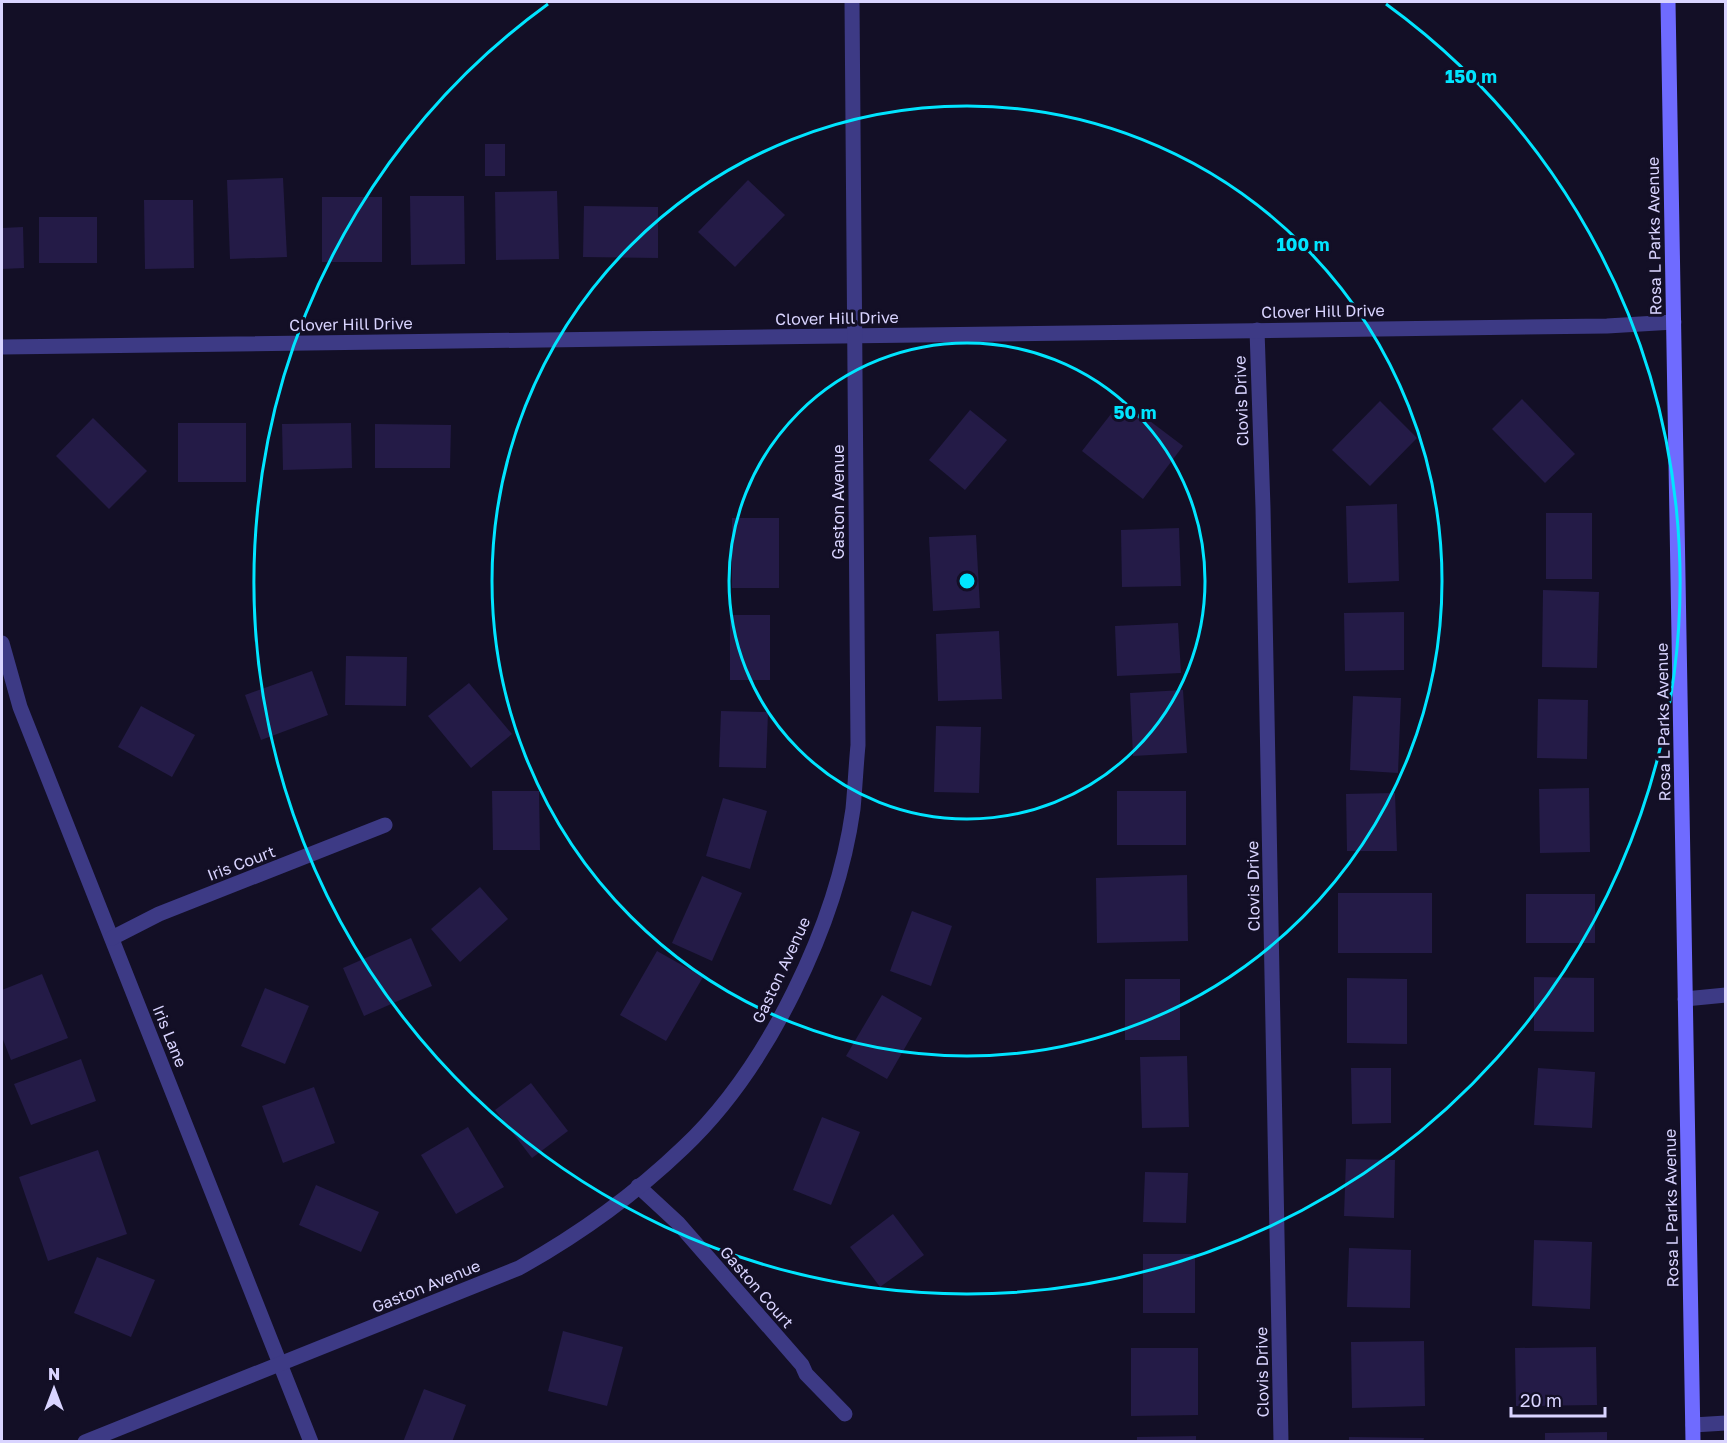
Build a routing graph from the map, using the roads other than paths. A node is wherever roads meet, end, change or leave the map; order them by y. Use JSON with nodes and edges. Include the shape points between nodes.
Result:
{"nodes":[{"id":1,"x":852,"y":2,"type":"edge"},
{"id":2,"x":1668,"y":2,"type":"edge"},
{"id":3,"x":1674,"y":322,"type":"junction"},
{"id":4,"x":1257,"y":330,"type":"junction"},
{"id":5,"x":855,"y":335,"type":"junction"},
{"id":6,"x":2,"y":347,"type":"edge"},
{"id":7,"x":2,"y":643,"type":"edge"},
{"id":8,"x":385,"y":825,"type":"dead end"},
{"id":9,"x":112,"y":938,"type":"junction"},
{"id":10,"x":1725,"y":996,"type":"edge"},
{"id":11,"x":1685,"y":999,"type":"junction"},
{"id":12,"x":638,"y":1186,"type":"junction"},
{"id":13,"x":281,"y":1365,"type":"junction"},
{"id":14,"x":845,"y":1414,"type":"dead end"},
{"id":15,"x":1725,"y":1423,"type":"edge"},
{"id":16,"x":1693,"y":1425,"type":"junction"},
{"id":17,"x":85,"y":1442,"type":"edge"},
{"id":18,"x":311,"y":1442,"type":"edge"},
{"id":19,"x":1281,"y":1442,"type":"edge"},
{"id":20,"x":1693,"y":1442,"type":"edge"}],
"edges":[{"from":1,"to":5,"type":"street","name":"Gaston Avenue"},
{"from":2,"to":3,"type":"street","name":"Rosa L Parks Avenue"},
{"from":3,"to":4,"type":"street","name":"Clover Hill Drive"},
{"from":3,"to":11,"type":"street","name":"Rosa L Parks Avenue"},
{"from":4,"to":5,"type":"street","name":"Clover Hill Drive"},
{"from":4,"to":19,"type":"street","name":"Clovis Drive"},
{"from":5,"to":6,"type":"street","name":"Clover Hill Drive"},
{"from":5,"to":12,"type":"street","name":"Gaston Avenue","via":[[858,745],[853,810],[841,865],[806,967],[764,1047],[703,1128]]},
{"from":7,"to":9,"type":"street","name":"Iris Lane","via":[[20,707]]},
{"from":8,"to":9,"type":"street","name":"Iris Court","via":[[159,915]]},
{"from":9,"to":13,"type":"street","name":"Iris Lane"},
{"from":10,"to":11,"type":"street"},
{"from":11,"to":16,"type":"street","name":"Rosa L Parks Avenue"},
{"from":12,"to":13,"type":"street","name":"Gaston Avenue","via":[[590,1226],[519,1268]]},
{"from":12,"to":14,"type":"street","name":"Gaston Court","via":[[678,1223],[806,1374]]},
{"from":13,"to":17,"type":"street","name":"Gaston Avenue"},
{"from":13,"to":18,"type":"street","name":"Iris Lane"},
{"from":15,"to":16,"type":"street"},
{"from":16,"to":20,"type":"street","name":"Rosa L Parks Avenue"}]}
